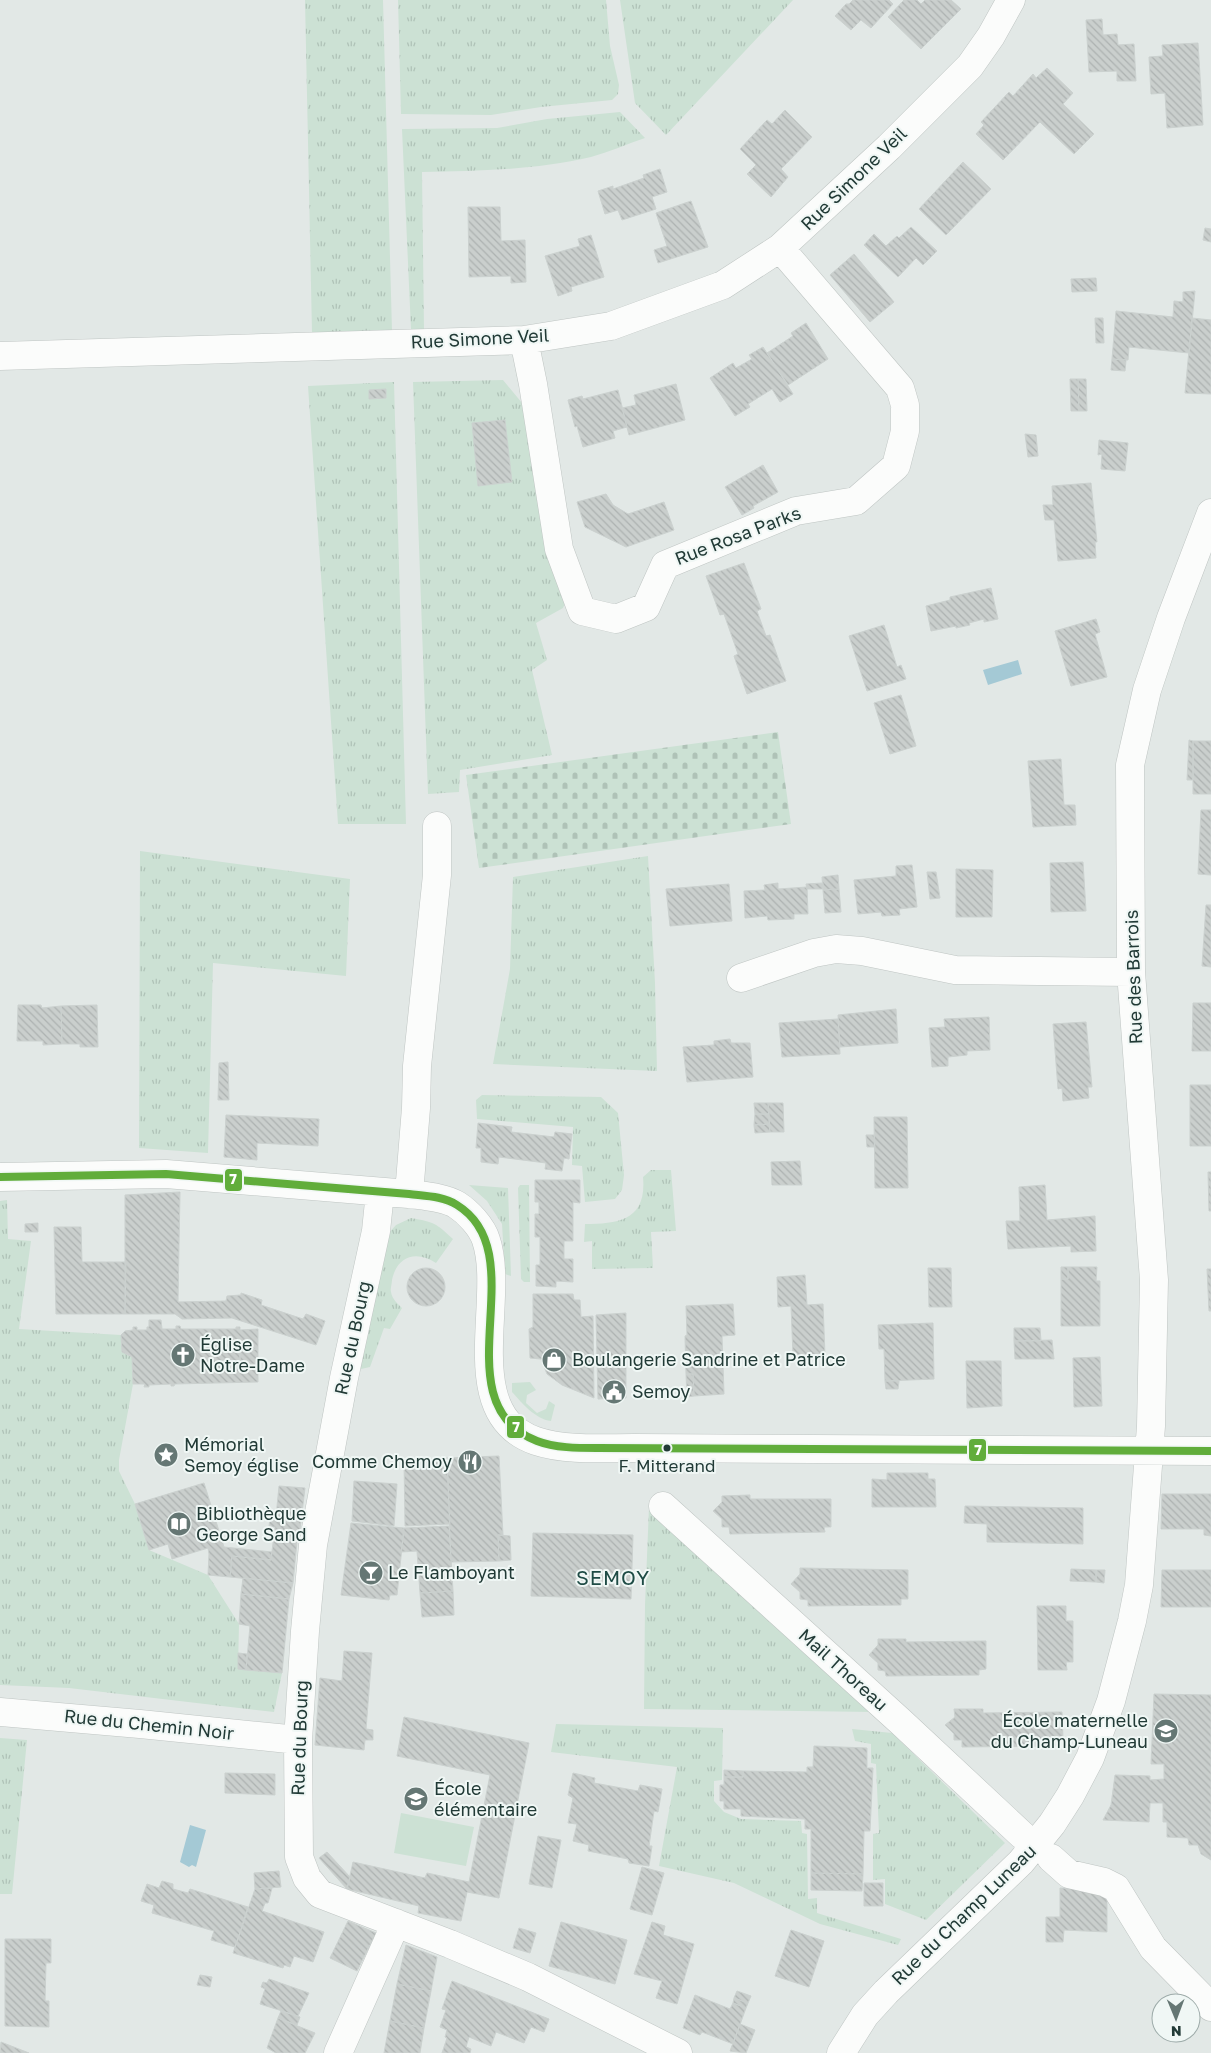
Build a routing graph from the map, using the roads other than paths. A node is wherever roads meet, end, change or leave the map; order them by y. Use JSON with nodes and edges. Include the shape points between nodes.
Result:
{"nodes":[{"id":1,"x":1011,"y":0,"type":"edge"},
{"id":2,"x":780,"y":248,"type":"junction"},
{"id":3,"x":524,"y":340,"type":"junction"},
{"id":4,"x":0,"y":362,"type":"edge"},
{"id":5,"x":1211,"y":514,"type":"edge"},
{"id":6,"x":437,"y":826,"type":"dead end"},
{"id":7,"x":1131,"y":972,"type":"junction"},
{"id":8,"x":741,"y":978,"type":"dead end"},
{"id":9,"x":0,"y":1177,"type":"edge"},
{"id":10,"x":380,"y":1192,"type":"junction"},
{"id":11,"x":409,"y":1194,"type":"junction"},
{"id":12,"x":1211,"y":1451,"type":"edge"},
{"id":13,"x":1148,"y":1452,"type":"junction"},
{"id":14,"x":663,"y":1506,"type":"dead end"},
{"id":15,"x":0,"y":1712,"type":"edge"},
{"id":16,"x":298,"y":1740,"type":"junction"},
{"id":17,"x":1022,"y":1835,"type":"dead end"},
{"id":18,"x":1051,"y":1858,"type":"dead end"},
{"id":19,"x":396,"y":1923,"type":"junction"},
{"id":20,"x":1211,"y":2007,"type":"edge"},
{"id":21,"x":338,"y":2053,"type":"edge"},
{"id":22,"x":678,"y":2053,"type":"edge"},
{"id":23,"x":841,"y":2053,"type":"edge"}],
"edges":[{"from":1,"to":2,"type":"street","name":"Rue Simone Veil","via":[[970,66]]},
{"from":2,"to":3,"type":"street","name":"Rue Simone Veil","via":[[723,286],[611,326]]},
{"from":2,"to":3,"type":"street","name":"Rue Rosa Parks","via":[[900,388],[905,431],[896,466],[856,501],[796,511],[665,565],[646,607],[616,619],[582,611],[559,549]]},
{"from":3,"to":4,"type":"street","name":"Rue Simone Veil"},
{"from":5,"to":7,"type":"street","name":"Rue des Barrois","via":[[1170,618],[1147,690],[1130,765]]},
{"from":6,"to":11,"type":"street","via":[[437,875],[417,1066]]},
{"from":7,"to":8,"type":"street","via":[[955,970],[862,951],[836,949],[814,953]]},
{"from":7,"to":13,"type":"street","name":"Rue des Barrois","via":[[1154,1280]]},
{"from":9,"to":10,"type":"street","via":[[166,1174]]},
{"from":10,"to":11,"type":"street"},
{"from":10,"to":16,"type":"street","name":"Rue du Bourg","via":[[376,1231],[342,1387],[313,1545]]},
{"from":11,"to":13,"type":"street","via":[[455,1204],[467,1212],[486,1238],[491,1291],[490,1373],[496,1406],[504,1420],[525,1436],[545,1443],[634,1448]]},
{"from":12,"to":13,"type":"street"},
{"from":13,"to":23,"type":"street","name":"Rue du Champ Luneau","via":[[1134,1612],[1111,1701],[1090,1758],[1070,1796],[1036,1846],[886,1992],[865,2015]]},
{"from":14,"to":17,"type":"street","name":"Mail Thoreau"},
{"from":15,"to":16,"type":"street","name":"Rue du Chemin Noir"},
{"from":16,"to":19,"type":"street","name":"Rue du Bourg","via":[[299,1857],[307,1878],[320,1894]]},
{"from":18,"to":20,"type":"street","via":[[1069,1874],[1116,1888],[1153,1948]]},
{"from":19,"to":21,"type":"street"},
{"from":19,"to":22,"type":"street","name":"Rue du Bourg","via":[[535,1980]]}]}
